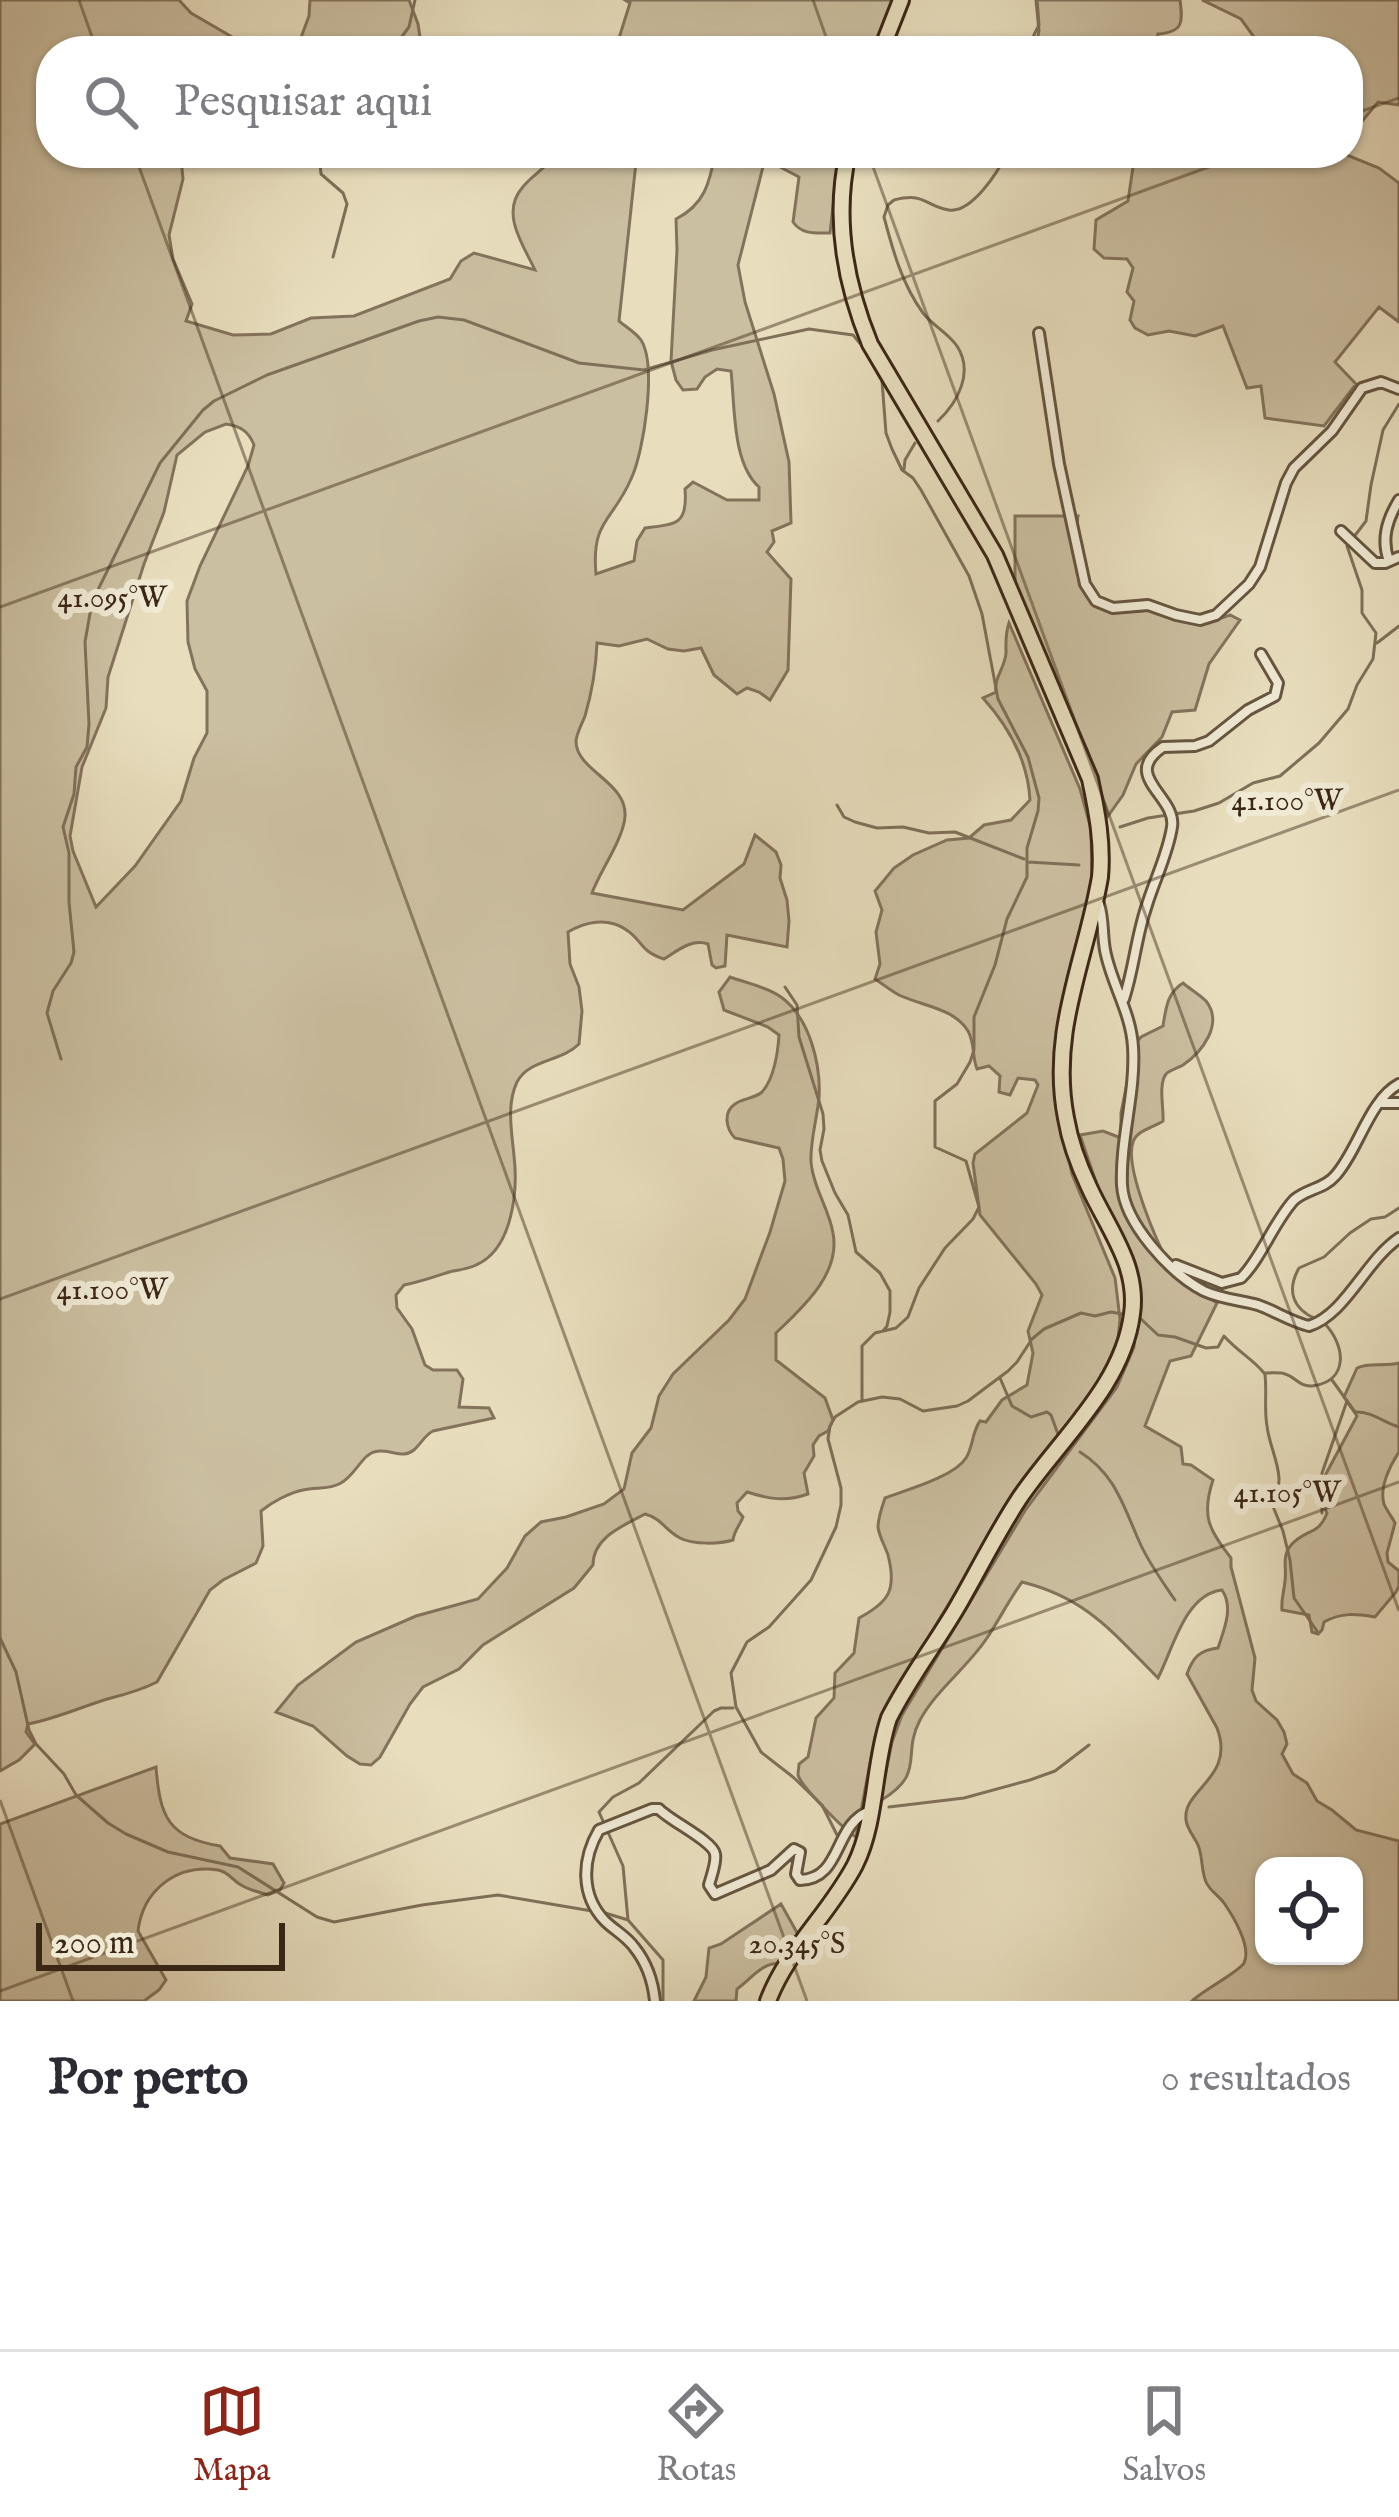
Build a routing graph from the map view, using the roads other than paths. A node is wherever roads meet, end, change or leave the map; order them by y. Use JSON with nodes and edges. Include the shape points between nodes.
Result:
{"nodes":[{"id":1,"x":901,"y":0,"type":"edge"},
{"id":2,"x":887,"y":36,"type":"edge"},
{"id":3,"x":846,"y":168,"type":"edge"},
{"id":4,"x":1039,"y":333,"type":"dead end"},
{"id":5,"x":1399,"y":389,"type":"edge"},
{"id":6,"x":1399,"y":500,"type":"edge"},
{"id":7,"x":1341,"y":531,"type":"dead end"},
{"id":8,"x":1394,"y":559,"type":"edge"},
{"id":9,"x":1261,"y":654,"type":"dead end"},
{"id":10,"x":1097,"y":897,"type":"junction"},
{"id":11,"x":1123,"y":1001,"type":"junction"},
{"id":12,"x":1399,"y":1084,"type":"edge"},
{"id":13,"x":1380,"y":1102,"type":"junction"},
{"id":14,"x":1399,"y":1103,"type":"edge"},
{"id":15,"x":1399,"y":1238,"type":"edge"},
{"id":16,"x":1169,"y":1263,"type":"junction"},
{"id":17,"x":870,"y":1811,"type":"junction"},
{"id":18,"x":655,"y":2001,"type":"edge"},
{"id":19,"x":768,"y":2001,"type":"edge"}],
"edges":[{"from":1,"to":2,"type":"highway"},
{"from":3,"to":10,"type":"highway","via":[[840,217],[857,313],[995,554],[1075,740],[1098,816]]},
{"from":4,"to":5,"type":"street","via":[[1085,584],[1096,602],[1113,608],[1148,605],[1200,620],[1216,615],[1259,567],[1294,468],[1362,388],[1382,382]]},
{"from":6,"to":8,"type":"street","via":[[1384,541]]},
{"from":7,"to":8,"type":"street","via":[[1375,563]]},
{"from":9,"to":11,"type":"street","via":[[1278,683],[1275,696],[1209,741],[1163,747],[1150,760],[1151,786],[1170,807],[1172,826]]},
{"from":10,"to":11,"type":"street"},
{"from":10,"to":17,"type":"highway","via":[[1064,1023],[1061,1072],[1075,1154],[1131,1276],[1125,1345],[899,1697]]},
{"from":11,"to":16,"type":"street","via":[[1133,1052],[1123,1193],[1132,1219]]},
{"from":12,"to":13,"type":"street"},
{"from":13,"to":14,"type":"street"},
{"from":13,"to":16,"type":"street","via":[[1335,1176],[1294,1200],[1241,1278],[1210,1280]]},
{"from":15,"to":16,"type":"street","via":[[1332,1312],[1309,1326],[1202,1290]]},
{"from":17,"to":18,"type":"street","via":[[852,1821],[820,1875],[800,1880],[794,1849],[771,1870],[716,1894],[709,1885],[713,1847],[658,1809],[599,1830],[586,1860],[587,1884],[602,1918],[638,1951]]},
{"from":17,"to":19,"type":"highway","via":[[857,1862]]}]}
